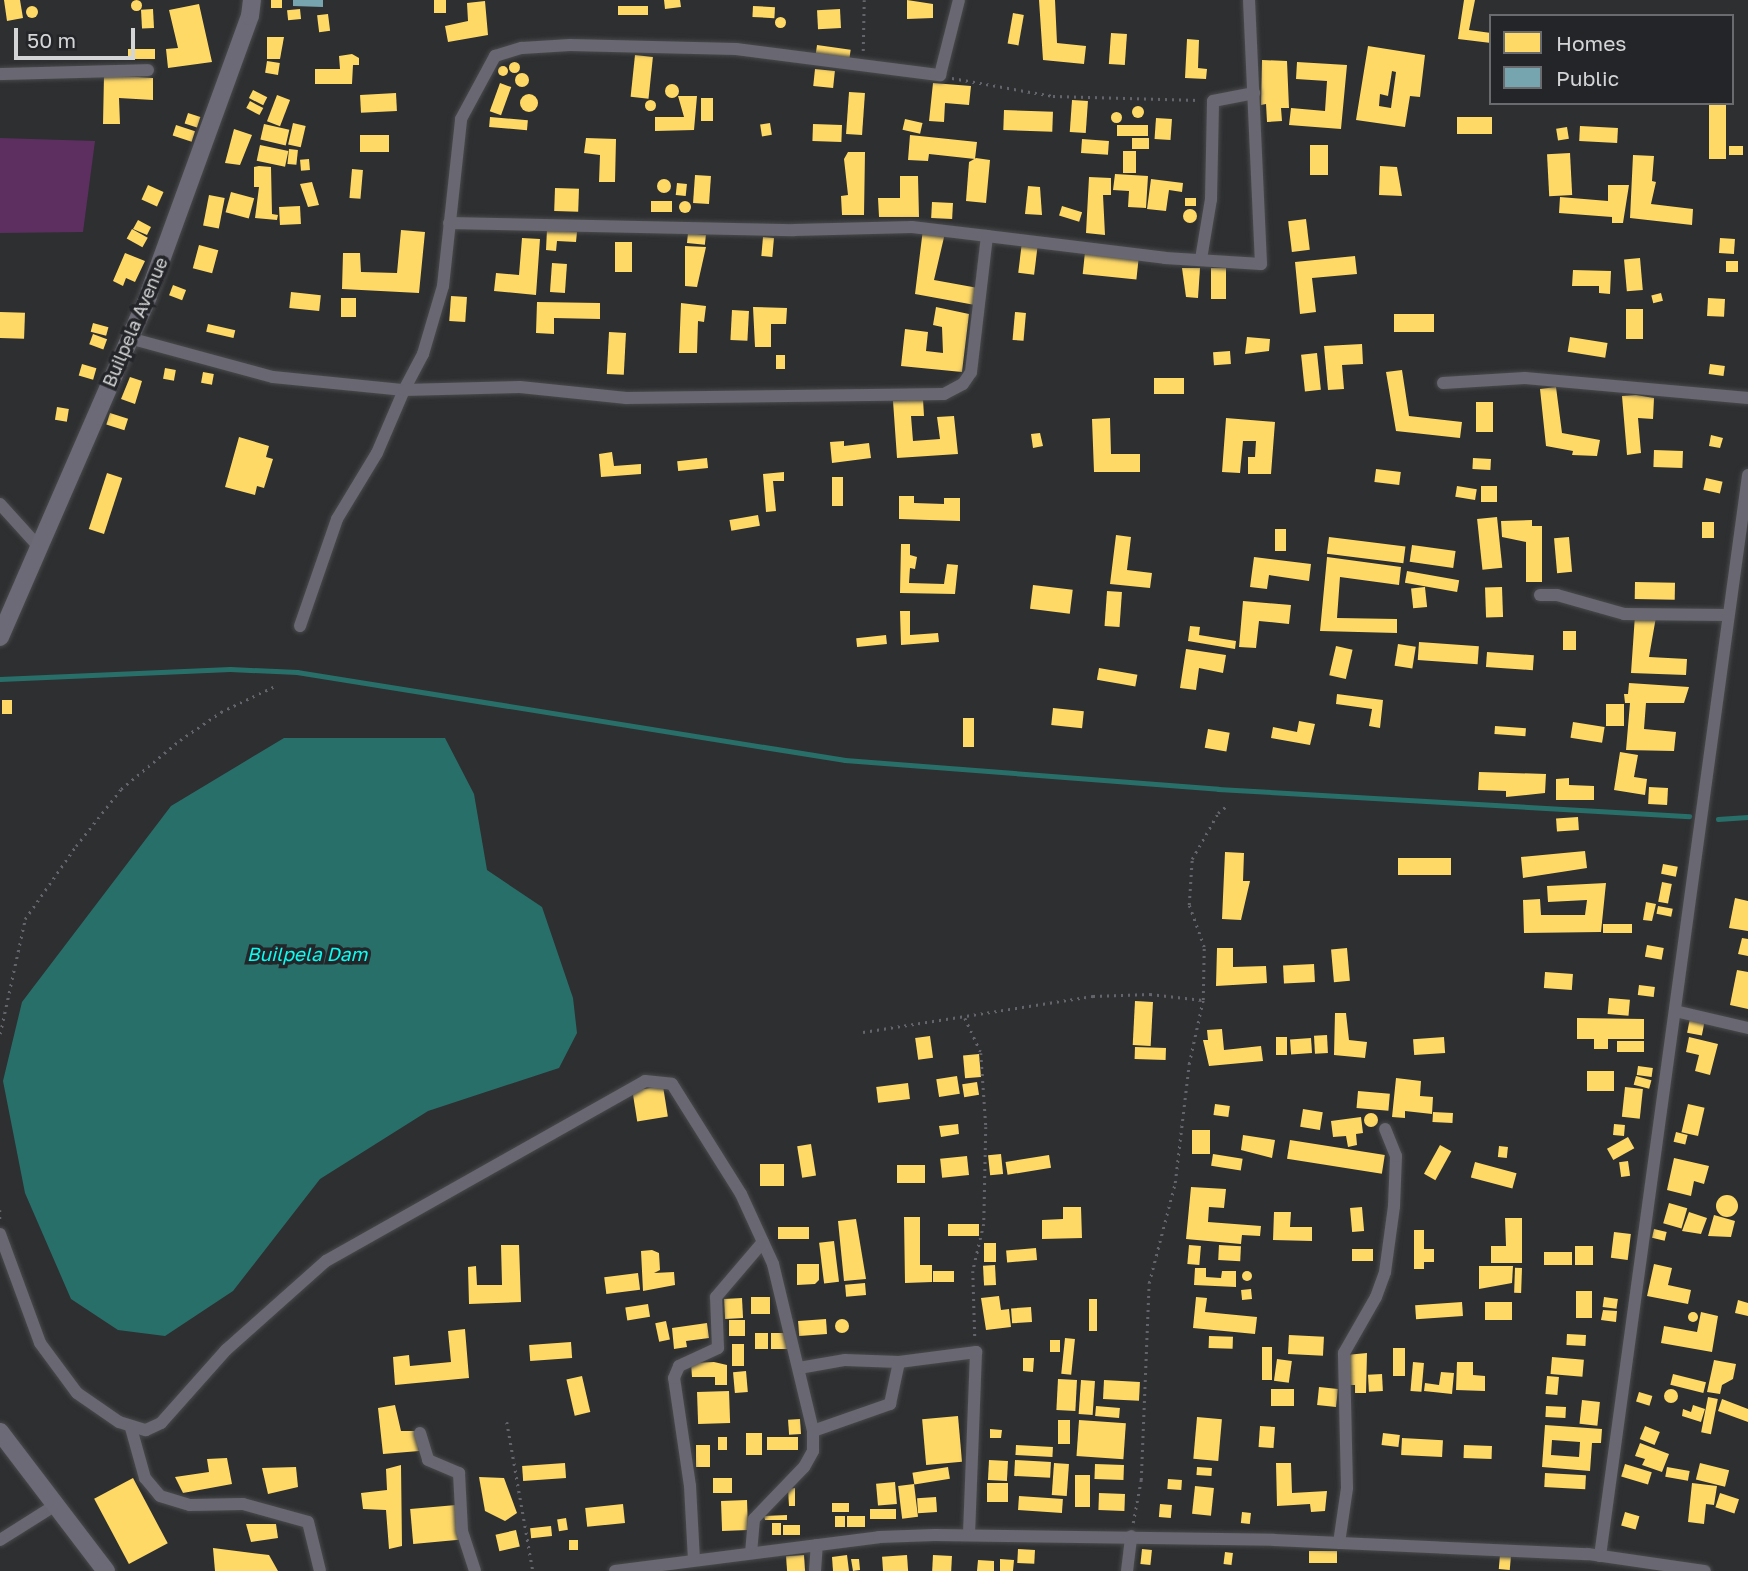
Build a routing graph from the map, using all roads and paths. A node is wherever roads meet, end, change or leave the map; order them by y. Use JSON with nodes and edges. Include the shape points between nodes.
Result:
{"nodes":[{"id":1,"x":252,"y":0,"type":"edge"},
{"id":2,"x":864,"y":0,"type":"edge"},
{"id":3,"x":959,"y":0,"type":"edge"},
{"id":4,"x":1249,"y":0,"type":"edge"},
{"id":5,"x":862,"y":68,"type":"junction"},
{"id":6,"x":148,"y":70,"type":"dead end"},
{"id":7,"x":0,"y":74,"type":"edge"},
{"id":8,"x":940,"y":75,"type":"junction"},
{"id":9,"x":1254,"y":93,"type":"junction"},
{"id":10,"x":1213,"y":101,"type":"junction"},
{"id":11,"x":449,"y":223,"type":"junction"},
{"id":12,"x":986,"y":236,"type":"junction"},
{"id":13,"x":1201,"y":260,"type":"junction"},
{"id":14,"x":129,"y":338,"type":"junction"},
{"id":15,"x":1443,"y":383,"type":"dead end"},
{"id":16,"x":404,"y":390,"type":"junction"},
{"id":17,"x":1748,"y":398,"type":"edge"},
{"id":18,"x":1748,"y":475,"type":"edge"},
{"id":19,"x":0,"y":504,"type":"edge"},
{"id":20,"x":1744,"y":537,"type":"edge"},
{"id":21,"x":39,"y":547,"type":"junction"},
{"id":22,"x":1540,"y":595,"type":"dead end"},
{"id":23,"x":1728,"y":615,"type":"junction"},
{"id":24,"x":300,"y":626,"type":"dead end"},
{"id":25,"x":0,"y":637,"type":"edge"},
{"id":26,"x":273,"y":687,"type":"dead end"},
{"id":27,"x":1228,"y":805,"type":"dead end"},
{"id":28,"x":1203,"y":1000,"type":"junction"},
{"id":29,"x":1675,"y":1011,"type":"junction"},
{"id":30,"x":965,"y":1018,"type":"junction"},
{"id":31,"x":1748,"y":1028,"type":"edge"},
{"id":32,"x":863,"y":1032,"type":"dead end"},
{"id":33,"x":0,"y":1034,"type":"edge"},
{"id":34,"x":1385,"y":1129,"type":"dead end"},
{"id":35,"x":0,"y":1210,"type":"edge"},
{"id":36,"x":0,"y":1219,"type":"edge"},
{"id":37,"x":0,"y":1234,"type":"edge"},
{"id":38,"x":763,"y":1242,"type":"junction"},
{"id":39,"x":976,"y":1352,"type":"junction"},
{"id":40,"x":900,"y":1362,"type":"junction"},
{"id":41,"x":799,"y":1368,"type":"junction"},
{"id":42,"x":507,"y":1422,"type":"dead end"},
{"id":43,"x":131,"y":1428,"type":"junction"},
{"id":44,"x":813,"y":1431,"type":"junction"},
{"id":45,"x":0,"y":1432,"type":"edge"},
{"id":46,"x":420,"y":1433,"type":"dead end"},
{"id":47,"x":54,"y":1506,"type":"junction"},
{"id":48,"x":969,"y":1535,"type":"junction"},
{"id":49,"x":1130,"y":1536,"type":"junction"},
{"id":50,"x":0,"y":1540,"type":"edge"},
{"id":51,"x":1339,"y":1544,"type":"junction"},
{"id":52,"x":817,"y":1545,"type":"junction"},
{"id":53,"x":751,"y":1553,"type":"junction"},
{"id":54,"x":1600,"y":1556,"type":"junction"},
{"id":55,"x":694,"y":1560,"type":"junction"},
{"id":56,"x":106,"y":1571,"type":"edge"},
{"id":57,"x":320,"y":1571,"type":"edge"},
{"id":58,"x":475,"y":1571,"type":"edge"},
{"id":59,"x":533,"y":1571,"type":"edge"},
{"id":60,"x":615,"y":1571,"type":"edge"},
{"id":61,"x":815,"y":1571,"type":"edge"},
{"id":62,"x":1127,"y":1571,"type":"edge"},
{"id":63,"x":1705,"y":1571,"type":"edge"}],
"edges":[{"from":1,"to":14,"type":"street","name":"Builpela Avenue","via":[[230,71]]},
{"from":2,"to":5,"type":"path"},
{"from":3,"to":8,"type":"street"},
{"from":4,"to":9,"type":"street"},
{"from":5,"to":8,"type":"street"},
{"from":5,"to":11,"type":"street","via":[[797,54],[710,48],[570,44],[522,48],[495,56],[461,119]]},
{"from":6,"to":7,"type":"street"},
{"from":8,"to":10,"type":"path","via":[[1053,96]]},
{"from":9,"to":10,"type":"street"},
{"from":9,"to":13,"type":"street","via":[[1261,264]]},
{"from":10,"to":13,"type":"street","via":[[1212,199]]},
{"from":11,"to":12,"type":"street","via":[[794,230],[912,227]]},
{"from":11,"to":16,"type":"street","via":[[443,286],[434,320],[424,354]]},
{"from":12,"to":13,"type":"street"},
{"from":12,"to":16,"type":"street","via":[[971,372],[963,384],[944,394],[626,398],[520,387]]},
{"from":14,"to":16,"type":"street","via":[[273,377]]},
{"from":14,"to":21,"type":"street","name":"Builpela Avenue"},
{"from":15,"to":17,"type":"street","via":[[1525,378]]},
{"from":16,"to":24,"type":"street","via":[[377,453],[337,519]]},
{"from":18,"to":20,"type":"street"},
{"from":19,"to":21,"type":"street"},
{"from":20,"to":23,"type":"street"},
{"from":21,"to":25,"type":"street","name":"Builpela Avenue"},
{"from":22,"to":23,"type":"street","via":[[1557,595],[1624,614]]},
{"from":23,"to":29,"type":"street"},
{"from":26,"to":33,"type":"path","via":[[221,712],[180,740],[121,789],[76,846],[26,919]]},
{"from":27,"to":28,"type":"path","via":[[1192,859],[1189,905],[1204,947]]},
{"from":28,"to":30,"type":"path","via":[[1150,994],[1093,996]]},
{"from":28,"to":49,"type":"path","via":[[1189,1064],[1175,1183],[1149,1283],[1140,1480]]},
{"from":29,"to":31,"type":"street"},
{"from":29,"to":54,"type":"street"},
{"from":30,"to":32,"type":"path"},
{"from":30,"to":39,"type":"path","via":[[981,1053],[986,1127],[984,1224],[973,1271]]},
{"from":34,"to":51,"type":"street","via":[[1396,1156],[1394,1206],[1385,1272],[1344,1353],[1347,1488]]},
{"from":35,"to":36,"type":"path"},
{"from":37,"to":43,"type":"street","via":[[40,1343],[77,1393]]},
{"from":38,"to":41,"type":"street","via":[[783,1295]]},
{"from":38,"to":43,"type":"street","via":[[741,1194],[672,1084],[645,1080],[326,1261],[226,1350],[161,1423],[146,1430]]},
{"from":38,"to":55,"type":"street","via":[[716,1297],[718,1348],[679,1366],[674,1378],[690,1486]]},
{"from":39,"to":40,"type":"street"},
{"from":39,"to":48,"type":"street"},
{"from":40,"to":41,"type":"street","via":[[845,1360]]},
{"from":40,"to":44,"type":"street","via":[[890,1404]]},
{"from":41,"to":44,"type":"street"},
{"from":42,"to":59,"type":"path"},
{"from":43,"to":57,"type":"street","via":[[145,1478],[160,1496],[190,1505],[243,1504],[309,1522]]},
{"from":44,"to":53,"type":"street","via":[[813,1451],[804,1467],[754,1519]]},
{"from":45,"to":47,"type":"street"},
{"from":46,"to":58,"type":"street","via":[[428,1461],[459,1473],[464,1539]]},
{"from":47,"to":50,"type":"street"},
{"from":47,"to":56,"type":"street"},
{"from":48,"to":49,"type":"street"},
{"from":48,"to":52,"type":"street","via":[[879,1537]]},
{"from":49,"to":51,"type":"street"},
{"from":49,"to":62,"type":"street"},
{"from":51,"to":54,"type":"street"},
{"from":52,"to":53,"type":"street"},
{"from":52,"to":61,"type":"street"},
{"from":53,"to":55,"type":"street"},
{"from":54,"to":63,"type":"street"},
{"from":55,"to":60,"type":"street"}]}
